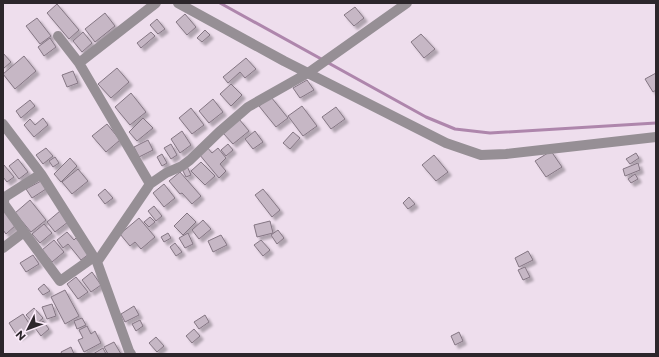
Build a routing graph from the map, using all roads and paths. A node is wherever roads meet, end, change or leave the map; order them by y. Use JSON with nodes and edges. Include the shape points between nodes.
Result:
{"nodes":[{"id":1,"x":156,"y":3,"type":"edge"},
{"id":2,"x":178,"y":3,"type":"edge"},
{"id":3,"x":407,"y":3,"type":"edge"},
{"id":4,"x":58,"y":36,"type":"dead end"},
{"id":5,"x":79,"y":63,"type":"junction"},
{"id":6,"x":308,"y":73,"type":"junction"},
{"id":7,"x":3,"y":124,"type":"edge"},
{"id":8,"x":656,"y":137,"type":"edge"},
{"id":9,"x":40,"y":174,"type":"junction"},
{"id":10,"x":150,"y":184,"type":"junction"},
{"id":11,"x":24,"y":232,"type":"junction"},
{"id":12,"x":3,"y":248,"type":"edge"},
{"id":13,"x":95,"y":259,"type":"junction"},
{"id":14,"x":131,"y":354,"type":"edge"}],
"edges":[{"from":1,"to":5,"type":"street"},
{"from":2,"to":6,"type":"street"},
{"from":3,"to":6,"type":"street"},
{"from":4,"to":5,"type":"street"},
{"from":5,"to":10,"type":"street"},
{"from":6,"to":8,"type":"street","via":[[446,143],[481,155]]},
{"from":6,"to":10,"type":"street","via":[[248,107],[190,160]]},
{"from":7,"to":9,"type":"street"},
{"from":9,"to":11,"type":"street","via":[[4,199],[4,204]]},
{"from":9,"to":13,"type":"street"},
{"from":10,"to":13,"type":"street"},
{"from":11,"to":12,"type":"street"},
{"from":11,"to":13,"type":"street","via":[[60,281]]},
{"from":13,"to":14,"type":"street"}]}
